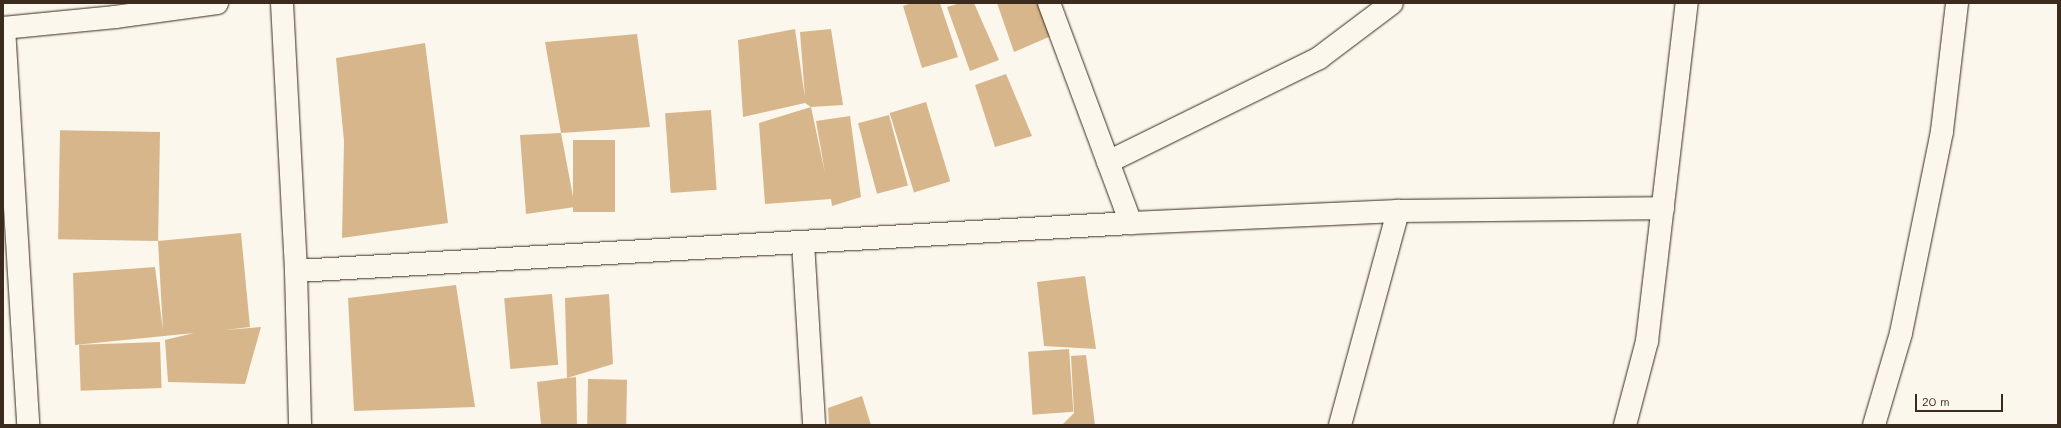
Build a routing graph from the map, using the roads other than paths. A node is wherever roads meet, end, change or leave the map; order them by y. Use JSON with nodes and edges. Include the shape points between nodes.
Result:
{"nodes":[{"id":1,"x":217,"y":3,"type":"edge"},
{"id":2,"x":282,"y":3,"type":"edge"},
{"id":3,"x":1049,"y":3,"type":"edge"},
{"id":4,"x":1392,"y":3,"type":"edge"},
{"id":5,"x":1687,"y":3,"type":"edge"},
{"id":6,"x":1957,"y":3,"type":"edge"},
{"id":7,"x":3,"y":28,"type":"edge"},
{"id":8,"x":1108,"y":162,"type":"junction"},
{"id":9,"x":1663,"y":208,"type":"junction"},
{"id":10,"x":1398,"y":211,"type":"junction"},
{"id":11,"x":1131,"y":223,"type":"junction"},
{"id":12,"x":803,"y":243,"type":"junction"},
{"id":13,"x":296,"y":271,"type":"junction"},
{"id":14,"x":28,"y":425,"type":"edge"},
{"id":15,"x":300,"y":425,"type":"edge"},
{"id":16,"x":814,"y":425,"type":"edge"},
{"id":17,"x":1340,"y":425,"type":"edge"},
{"id":18,"x":1625,"y":425,"type":"edge"},
{"id":19,"x":1874,"y":425,"type":"edge"}],
"edges":[{"from":1,"to":7,"type":"street","via":[[115,17]]},
{"from":2,"to":13,"type":"street"},
{"from":3,"to":8,"type":"street"},
{"from":4,"to":8,"type":"street","via":[[1319,58]]},
{"from":5,"to":9,"type":"street"},
{"from":6,"to":19,"type":"street","via":[[1941,139],[1901,333]]},
{"from":7,"to":14,"type":"street"},
{"from":8,"to":11,"type":"street"},
{"from":9,"to":10,"type":"street"},
{"from":9,"to":18,"type":"street","via":[[1647,340]]},
{"from":10,"to":11,"type":"street"},
{"from":10,"to":17,"type":"street"},
{"from":11,"to":12,"type":"street"},
{"from":12,"to":13,"type":"street"},
{"from":12,"to":16,"type":"street"},
{"from":13,"to":15,"type":"street"}]}
